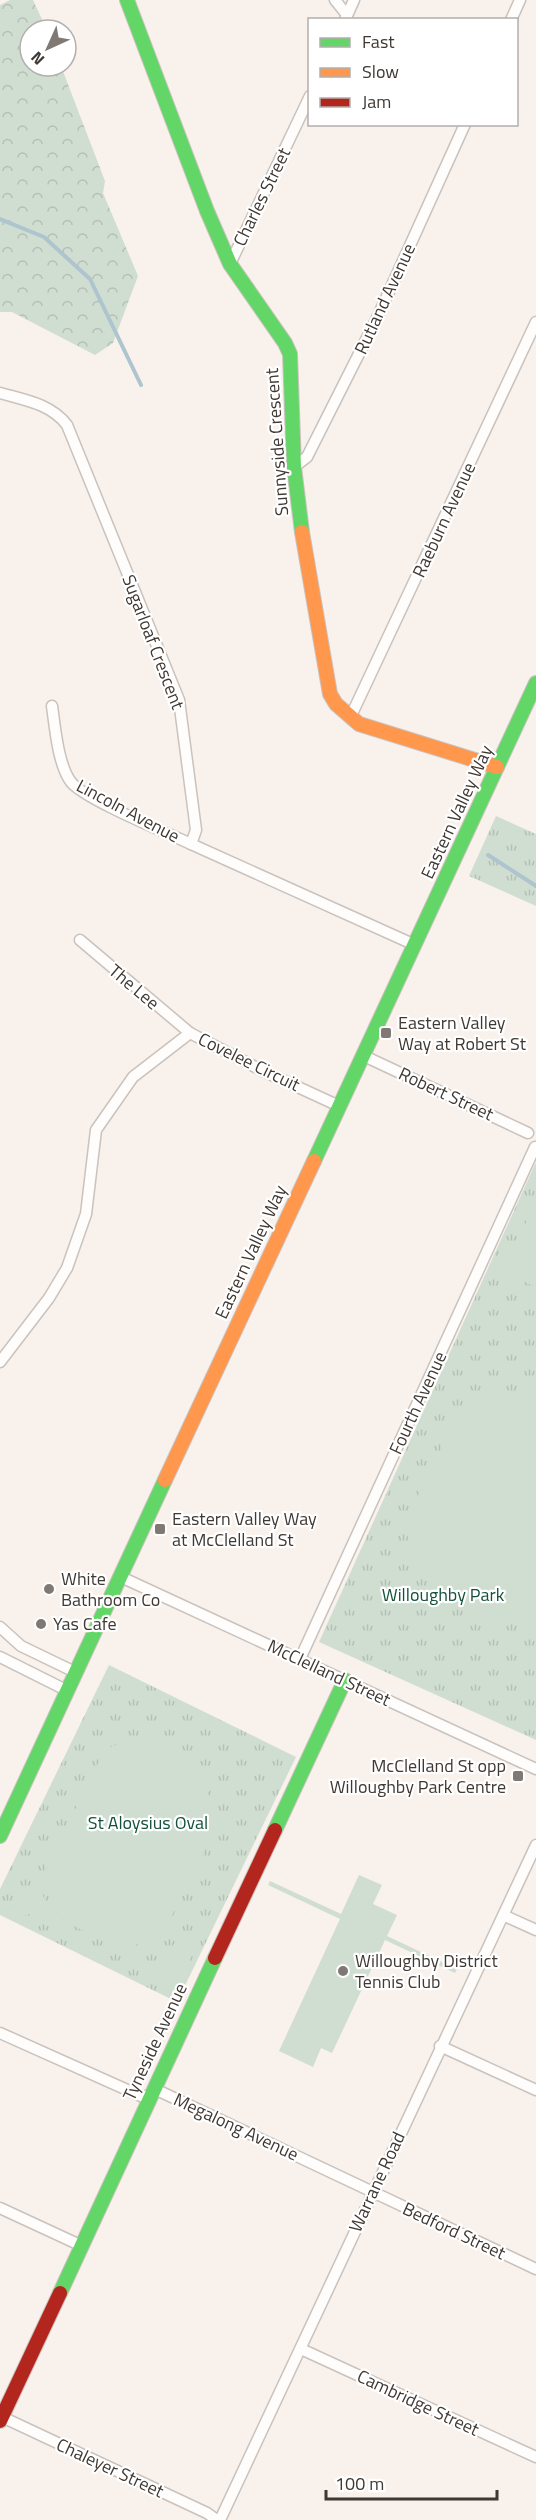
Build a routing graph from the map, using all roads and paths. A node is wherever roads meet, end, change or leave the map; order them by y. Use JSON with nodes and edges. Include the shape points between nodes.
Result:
{"nodes":[{"id":1,"x":127,"y":0,"type":"edge"},
{"id":2,"x":335,"y":0,"type":"edge"},
{"id":3,"x":354,"y":0,"type":"edge"},
{"id":4,"x":520,"y":0,"type":"edge"},
{"id":5,"x":346,"y":17,"type":"edge"},
{"id":6,"x":512,"y":18,"type":"edge"},
{"id":7,"x":308,"y":98,"type":"edge"},
{"id":8,"x":464,"y":126,"type":"edge"},
{"id":9,"x":230,"y":264,"type":"junction"},
{"id":10,"x":536,"y":322,"type":"edge"},
{"id":11,"x":0,"y":393,"type":"edge"},
{"id":12,"x":294,"y":467,"type":"junction"},
{"id":13,"x":536,"y":683,"type":"edge"},
{"id":14,"x":52,"y":706,"type":"dead end"},
{"id":15,"x":350,"y":718,"type":"junction"},
{"id":16,"x":497,"y":767,"type":"junction"},
{"id":17,"x":191,"y":844,"type":"junction"},
{"id":18,"x":80,"y":940,"type":"dead end"},
{"id":19,"x":415,"y":945,"type":"junction"},
{"id":20,"x":190,"y":1033,"type":"junction"},
{"id":21,"x":363,"y":1055,"type":"junction"},
{"id":22,"x":339,"y":1106,"type":"junction"},
{"id":23,"x":532,"y":1130,"type":"edge"},
{"id":24,"x":536,"y":1147,"type":"edge"},
{"id":25,"x":0,"y":1362,"type":"edge"},
{"id":26,"x":121,"y":1577,"type":"junction"},
{"id":27,"x":0,"y":1628,"type":"edge"},
{"id":28,"x":0,"y":1657,"type":"edge"},
{"id":29,"x":300,"y":1659,"type":"junction"},
{"id":30,"x":77,"y":1672,"type":"junction"},
{"id":31,"x":345,"y":1680,"type":"junction"},
{"id":32,"x":68,"y":1691,"type":"junction"},
{"id":33,"x":536,"y":1769,"type":"edge"},
{"id":34,"x":0,"y":1836,"type":"edge"},
{"id":35,"x":536,"y":1845,"type":"edge"},
{"id":36,"x":505,"y":1916,"type":"junction"},
{"id":37,"x":536,"y":1930,"type":"edge"},
{"id":38,"x":0,"y":2033,"type":"edge"},
{"id":39,"x":440,"y":2046,"type":"junction"},
{"id":40,"x":536,"y":2090,"type":"edge"},
{"id":41,"x":151,"y":2094,"type":"junction"},
{"id":42,"x":372,"y":2192,"type":"junction"},
{"id":43,"x":0,"y":2208,"type":"edge"},
{"id":44,"x":82,"y":2246,"type":"junction"},
{"id":45,"x":536,"y":2269,"type":"edge"},
{"id":46,"x":301,"y":2349,"type":"junction"},
{"id":47,"x":1,"y":2419,"type":"edge"},
{"id":48,"x":536,"y":2457,"type":"edge"},
{"id":49,"x":219,"y":2520,"type":"edge"}],
"edges":[{"from":1,"to":9,"type":"street","name":"Sunnyside Crescent"},
{"from":2,"to":5,"type":"street"},
{"from":3,"to":5,"type":"street"},
{"from":4,"to":6,"type":"street"},
{"from":7,"to":9,"type":"street","name":"Charles Street"},
{"from":8,"to":12,"type":"street","name":"Rutland Avenue","via":[[378,316],[308,457]]},
{"from":9,"to":12,"type":"street","name":"Sunnyside Crescent","via":[[290,354]]},
{"from":10,"to":15,"type":"street","name":"Raeburn Avenue"},
{"from":11,"to":17,"type":"street","name":"Sugarloaf Crescent","via":[[48,407],[67,425],[179,700],[196,830]]},
{"from":12,"to":15,"type":"street","name":"Sunnyside Crescent","via":[[330,694]]},
{"from":13,"to":16,"type":"street","name":"Eastern Valley Way"},
{"from":14,"to":17,"type":"street","name":"Lincoln Avenue","via":[[60,753],[70,782]]},
{"from":15,"to":16,"type":"street","name":"Sunnyside Crescent","via":[[370,729]]},
{"from":16,"to":19,"type":"street","name":"Eastern Valley Way"},
{"from":17,"to":19,"type":"street"},
{"from":18,"to":20,"type":"street","name":"The Lee"},
{"from":19,"to":21,"type":"street","name":"Eastern Valley Way"},
{"from":20,"to":22,"type":"street","name":"Covelee Circuit"},
{"from":20,"to":25,"type":"street","name":"Covelee Circuit","via":[[133,1077],[96,1130],[86,1214],[67,1268]]},
{"from":21,"to":22,"type":"street","name":"Eastern Valley Way"},
{"from":21,"to":23,"type":"street","name":"Robert Street"},
{"from":22,"to":26,"type":"street","name":"Eastern Valley Way"},
{"from":23,"to":24,"type":"street","via":[[529,1143]]},
{"from":24,"to":29,"type":"street","name":"Fourth Avenue"},
{"from":26,"to":29,"type":"street","name":"McClelland Street"},
{"from":26,"to":30,"type":"street","name":"Eastern Valley Way"},
{"from":27,"to":30,"type":"street","via":[[21,1646]]},
{"from":28,"to":32,"type":"street"},
{"from":29,"to":31,"type":"street","name":"McClelland Street"},
{"from":30,"to":32,"type":"street","name":"Eastern Valley Way"},
{"from":31,"to":33,"type":"street","name":"McClelland Street"},
{"from":31,"to":41,"type":"street","name":"Tyneside Avenue"},
{"from":32,"to":34,"type":"street","name":"Eastern Valley Way"},
{"from":35,"to":36,"type":"street","name":"Warrane Road"},
{"from":36,"to":37,"type":"street"},
{"from":36,"to":39,"type":"street","name":"Warrane Road"},
{"from":38,"to":41,"type":"street","name":"Megalong Avenue","via":[[143,2097]]},
{"from":39,"to":40,"type":"street"},
{"from":39,"to":42,"type":"street","name":"Warrane Road"},
{"from":41,"to":42,"type":"street","name":"Megalong Avenue","via":[[159,2091]]},
{"from":41,"to":44,"type":"street","name":"Tyneside Avenue"},
{"from":42,"to":45,"type":"street","name":"Bedford Street"},
{"from":42,"to":46,"type":"street","name":"Warrane Road"},
{"from":43,"to":44,"type":"street"},
{"from":44,"to":47,"type":"street","name":"Tyneside Avenue"},
{"from":46,"to":48,"type":"street","name":"Cambridge Street"},
{"from":46,"to":49,"type":"street","name":"Warrane Road"},
{"from":47,"to":49,"type":"street","name":"Chaleyer Street"}]}
